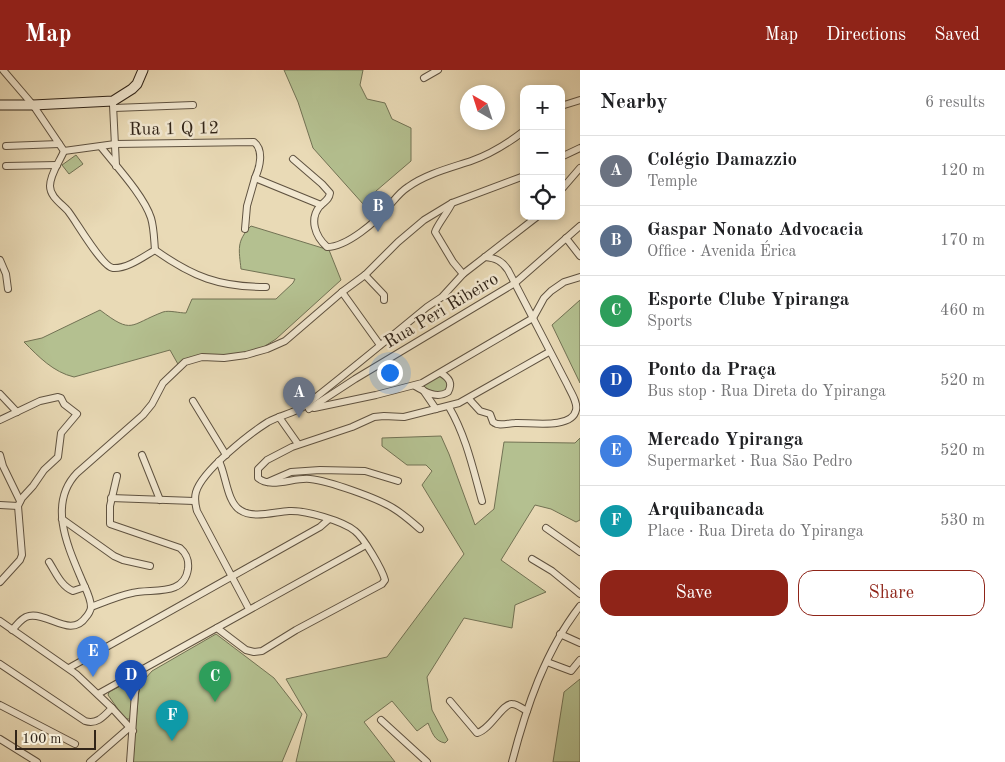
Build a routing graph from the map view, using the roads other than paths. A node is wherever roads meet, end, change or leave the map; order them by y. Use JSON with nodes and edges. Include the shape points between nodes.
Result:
{"nodes":[{"id":1,"x":3,"y":70,"type":"edge"},
{"id":2,"x":143,"y":70,"type":"edge"},
{"id":3,"x":438,"y":70,"type":"edge"},
{"id":4,"x":424,"y":78,"type":"dead end"},
{"id":5,"x":580,"y":100,"type":"edge"},
{"id":6,"x":113,"y":104,"type":"junction"},
{"id":7,"x":0,"y":105,"type":"edge"},
{"id":8,"x":33,"y":105,"type":"junction"},
{"id":9,"x":194,"y":105,"type":"dead end"},
{"id":10,"x":565,"y":105,"type":"edge"},
{"id":11,"x":520,"y":134,"type":"edge"},
{"id":12,"x":59,"y":144,"type":"junction"},
{"id":13,"x":115,"y":144,"type":"junction"},
{"id":14,"x":6,"y":146,"type":"dead end"},
{"id":15,"x":101,"y":147,"type":"junction"},
{"id":16,"x":580,"y":148,"type":"edge"},
{"id":17,"x":64,"y":151,"type":"junction"},
{"id":18,"x":565,"y":155,"type":"edge"},
{"id":19,"x":294,"y":159,"type":"dead end"},
{"id":20,"x":6,"y":166,"type":"dead end"},
{"id":21,"x":57,"y":166,"type":"junction"},
{"id":22,"x":116,"y":166,"type":"junction"},
{"id":23,"x":580,"y":168,"type":"edge"},
{"id":24,"x":256,"y":178,"type":"junction"},
{"id":25,"x":520,"y":178,"type":"edge"},
{"id":26,"x":565,"y":185,"type":"edge"},
{"id":27,"x":452,"y":203,"type":"junction"},
{"id":28,"x":321,"y":205,"type":"junction"},
{"id":29,"x":533,"y":220,"type":"edge"},
{"id":30,"x":580,"y":226,"type":"edge"},
{"id":31,"x":245,"y":229,"type":"dead end"},
{"id":32,"x":566,"y":238,"type":"junction"},
{"id":33,"x":155,"y":250,"type":"junction"},
{"id":34,"x":580,"y":256,"type":"edge"},
{"id":35,"x":485,"y":257,"type":"junction"},
{"id":36,"x":0,"y":260,"type":"edge"},
{"id":37,"x":463,"y":274,"type":"junction"},
{"id":38,"x":365,"y":275,"type":"junction"},
{"id":39,"x":580,"y":277,"type":"edge"},
{"id":40,"x":515,"y":283,"type":"junction"},
{"id":41,"x":266,"y":287,"type":"dead end"},
{"id":42,"x":8,"y":289,"type":"dead end"},
{"id":43,"x":342,"y":292,"type":"junction"},
{"id":44,"x":384,"y":300,"type":"dead end"},
{"id":45,"x":533,"y":318,"type":"junction"},
{"id":46,"x":380,"y":345,"type":"junction"},
{"id":47,"x":549,"y":352,"type":"junction"},
{"id":48,"x":441,"y":373,"type":"junction"},
{"id":49,"x":414,"y":386,"type":"junction"},
{"id":50,"x":423,"y":390,"type":"junction"},
{"id":51,"x":0,"y":394,"type":"edge"},
{"id":52,"x":470,"y":398,"type":"junction"},
{"id":53,"x":194,"y":401,"type":"dead end"},
{"id":54,"x":449,"y":407,"type":"junction"},
{"id":55,"x":308,"y":409,"type":"junction"},
{"id":56,"x":436,"y":409,"type":"junction"},
{"id":57,"x":298,"y":411,"type":"junction"},
{"id":58,"x":18,"y":412,"type":"junction"},
{"id":59,"x":279,"y":417,"type":"junction"},
{"id":60,"x":0,"y":420,"type":"edge"},
{"id":61,"x":298,"y":444,"type":"junction"},
{"id":62,"x":0,"y":455,"type":"edge"},
{"id":63,"x":142,"y":455,"type":"dead end"},
{"id":64,"x":226,"y":455,"type":"junction"},
{"id":65,"x":219,"y":461,"type":"junction"},
{"id":66,"x":117,"y":476,"type":"dead end"},
{"id":67,"x":398,"y":481,"type":"dead end"},
{"id":68,"x":267,"y":483,"type":"junction"},
{"id":69,"x":111,"y":498,"type":"junction"},
{"id":70,"x":160,"y":500,"type":"junction"},
{"id":71,"x":194,"y":501,"type":"junction"},
{"id":72,"x":482,"y":501,"type":"dead end"},
{"id":73,"x":19,"y":504,"type":"junction"},
{"id":74,"x":0,"y":505,"type":"edge"},
{"id":75,"x":62,"y":519,"type":"junction"},
{"id":76,"x":328,"y":520,"type":"junction"},
{"id":77,"x":546,"y":528,"type":"dead end"},
{"id":78,"x":420,"y":530,"type":"dead end"},
{"id":79,"x":366,"y":545,"type":"junction"},
{"id":80,"x":580,"y":552,"type":"edge"},
{"id":81,"x":532,"y":559,"type":"dead end"},
{"id":82,"x":49,"y":562,"type":"dead end"},
{"id":83,"x":150,"y":566,"type":"dead end"},
{"id":84,"x":231,"y":576,"type":"junction"},
{"id":85,"x":0,"y":582,"type":"edge"},
{"id":86,"x":85,"y":587,"type":"junction"},
{"id":87,"x":580,"y":594,"type":"edge"},
{"id":88,"x":580,"y":606,"type":"edge"},
{"id":89,"x":91,"y":607,"type":"junction"},
{"id":90,"x":249,"y":609,"type":"junction"},
{"id":91,"x":0,"y":622,"type":"edge"},
{"id":92,"x":217,"y":628,"type":"junction"},
{"id":93,"x":12,"y":630,"type":"junction"},
{"id":94,"x":560,"y":634,"type":"junction"},
{"id":95,"x":580,"y":643,"type":"edge"},
{"id":96,"x":580,"y":660,"type":"edge"},
{"id":97,"x":547,"y":662,"type":"junction"},
{"id":98,"x":0,"y":664,"type":"edge"},
{"id":99,"x":69,"y":668,"type":"junction"},
{"id":100,"x":139,"y":672,"type":"junction"},
{"id":101,"x":98,"y":694,"type":"junction"},
{"id":102,"x":450,"y":701,"type":"dead end"},
{"id":103,"x":0,"y":705,"type":"edge"},
{"id":104,"x":112,"y":708,"type":"junction"},
{"id":105,"x":527,"y":711,"type":"junction"},
{"id":106,"x":381,"y":720,"type":"dead end"},
{"id":107,"x":132,"y":730,"type":"junction"},
{"id":108,"x":0,"y":739,"type":"edge"},
{"id":109,"x":75,"y":744,"type":"dead end"},
{"id":110,"x":37,"y":762,"type":"edge"},
{"id":111,"x":90,"y":762,"type":"edge"},
{"id":112,"x":130,"y":762,"type":"edge"},
{"id":113,"x":427,"y":762,"type":"edge"},
{"id":114,"x":512,"y":762,"type":"edge"}],
"edges":[{"from":1,"to":8,"type":"street"},
{"from":2,"to":6,"type":"main road","via":[[137,84]]},
{"from":3,"to":4,"type":"street"},
{"from":5,"to":10,"type":"street"},
{"from":6,"to":8,"type":"main road"},
{"from":6,"to":9,"type":"street"},
{"from":6,"to":13,"type":"street"},
{"from":7,"to":8,"type":"main road"},
{"from":8,"to":12,"type":"street"},
{"from":11,"to":28,"type":"street","via":[[496,150],[418,180],[403,190],[368,227],[343,242],[327,246],[322,242],[314,225]]},
{"from":12,"to":14,"type":"street"},
{"from":12,"to":17,"type":"street"},
{"from":13,"to":15,"type":"street","name":"Rua 1 Q 12"},
{"from":13,"to":22,"type":"street"},
{"from":13,"to":24,"type":"street","name":"Rua 1 Q 12","via":[[248,141],[256,143],[260,150]]},
{"from":15,"to":17,"type":"street","name":"Rua 1 Q 12"},
{"from":15,"to":22,"type":"street"},
{"from":16,"to":18,"type":"street"},
{"from":17,"to":21,"type":"street"},
{"from":19,"to":28,"type":"street","via":[[330,193]]},
{"from":20,"to":21,"type":"street"},
{"from":21,"to":33,"type":"street","via":[[50,186],[52,192],[108,266],[114,268],[130,264]]},
{"from":22,"to":33,"type":"street","via":[[150,215]]},
{"from":23,"to":26,"type":"street"},
{"from":24,"to":28,"type":"street"},
{"from":24,"to":31,"type":"street","via":[[247,206]]},
{"from":25,"to":27,"type":"street"},
{"from":27,"to":37,"type":"street","via":[[435,232]]},
{"from":27,"to":38,"type":"street","via":[[415,227]]},
{"from":29,"to":35,"type":"street"},
{"from":30,"to":32,"type":"street","name":"Rua Peri Ribeiro"},
{"from":32,"to":34,"type":"street"},
{"from":32,"to":40,"type":"street","name":"Rua Peri Ribeiro"},
{"from":33,"to":41,"type":"street","via":[[205,278],[226,285]]},
{"from":35,"to":37,"type":"street"},
{"from":35,"to":40,"type":"street","via":[[501,262]]},
{"from":36,"to":42,"type":"street"},
{"from":37,"to":46,"type":"street","via":[[442,297]]},
{"from":38,"to":43,"type":"street"},
{"from":38,"to":44,"type":"street","via":[[384,295]]},
{"from":39,"to":45,"type":"street","via":[[551,291]]},
{"from":40,"to":45,"type":"street"},
{"from":40,"to":55,"type":"street","name":"Rua Peri Ribeiro"},
{"from":43,"to":46,"type":"street"},
{"from":43,"to":75,"type":"street","via":[[291,338],[278,345],[234,358],[193,359],[179,366],[163,383],[148,409],[70,481]]},
{"from":45,"to":47,"type":"street"},
{"from":45,"to":48,"type":"street"},
{"from":46,"to":57,"type":"street"},
{"from":47,"to":52,"type":"street"},
{"from":47,"to":52,"type":"street","via":[[576,404],[575,413],[566,421],[496,425],[490,414],[480,411]]},
{"from":48,"to":49,"type":"street"},
{"from":48,"to":50,"type":"street","via":[[451,384],[448,392],[437,396]]},
{"from":49,"to":50,"type":"street"},
{"from":49,"to":55,"type":"street"},
{"from":50,"to":56,"type":"street"},
{"from":51,"to":58,"type":"street"},
{"from":52,"to":54,"type":"street"},
{"from":53,"to":64,"type":"street"},
{"from":54,"to":56,"type":"street"},
{"from":54,"to":72,"type":"street","via":[[467,448]]},
{"from":55,"to":57,"type":"street"},
{"from":56,"to":61,"type":"street","via":[[404,417],[374,417]]},
{"from":57,"to":59,"type":"street"},
{"from":58,"to":60,"type":"street"},
{"from":58,"to":73,"type":"street","via":[[44,400],[60,397],[77,416],[61,433],[58,457]]},
{"from":59,"to":61,"type":"street"},
{"from":59,"to":64,"type":"street"},
{"from":61,"to":68,"type":"street","via":[[260,466],[257,476]]},
{"from":62,"to":73,"type":"street"},
{"from":63,"to":70,"type":"street"},
{"from":64,"to":65,"type":"street"},
{"from":65,"to":71,"type":"street","via":[[202,480]]},
{"from":65,"to":76,"type":"street","via":[[232,500],[241,511],[254,514],[299,511]]},
{"from":66,"to":69,"type":"street"},
{"from":67,"to":68,"type":"street","via":[[365,471],[320,470],[291,472]]},
{"from":68,"to":78,"type":"street","via":[[303,479],[327,483],[392,507]]},
{"from":69,"to":70,"type":"street"},
{"from":69,"to":89,"type":"street","via":[[108,519],[112,526],[180,548],[187,556],[188,568],[184,580],[177,587],[131,593]]},
{"from":70,"to":71,"type":"street"},
{"from":71,"to":84,"type":"street"},
{"from":73,"to":74,"type":"street"},
{"from":73,"to":85,"type":"street","via":[[22,556]]},
{"from":75,"to":83,"type":"street","via":[[114,556]]},
{"from":75,"to":86,"type":"street","via":[[65,539]]},
{"from":76,"to":79,"type":"street","via":[[356,531]]},
{"from":76,"to":84,"type":"street"},
{"from":77,"to":80,"type":"street"},
{"from":79,"to":90,"type":"street"},
{"from":79,"to":92,"type":"street","via":[[385,582],[262,651],[246,650]]},
{"from":81,"to":87,"type":"street"},
{"from":82,"to":86,"type":"street","via":[[66,588],[74,591]]},
{"from":84,"to":90,"type":"street"},
{"from":84,"to":99,"type":"street"},
{"from":86,"to":89,"type":"street"},
{"from":88,"to":94,"type":"street"},
{"from":89,"to":93,"type":"street","via":[[85,619],[76,625],[65,626],[31,615]]},
{"from":90,"to":92,"type":"street"},
{"from":91,"to":93,"type":"street"},
{"from":92,"to":100,"type":"street"},
{"from":93,"to":99,"type":"street"},
{"from":94,"to":95,"type":"street"},
{"from":94,"to":97,"type":"street"},
{"from":96,"to":97,"type":"street","via":[[571,671]]},
{"from":97,"to":105,"type":"street"},
{"from":98,"to":104,"type":"street","via":[[85,721],[98,721]]},
{"from":99,"to":101,"type":"street"},
{"from":100,"to":101,"type":"street"},
{"from":100,"to":107,"type":"street"},
{"from":101,"to":104,"type":"street"},
{"from":102,"to":105,"type":"street","via":[[477,733],[507,705],[513,704]]},
{"from":103,"to":109,"type":"street"},
{"from":104,"to":107,"type":"street"},
{"from":105,"to":114,"type":"street"},
{"from":106,"to":113,"type":"street"},
{"from":107,"to":111,"type":"street"},
{"from":107,"to":112,"type":"street"},
{"from":108,"to":110,"type":"street"}]}
